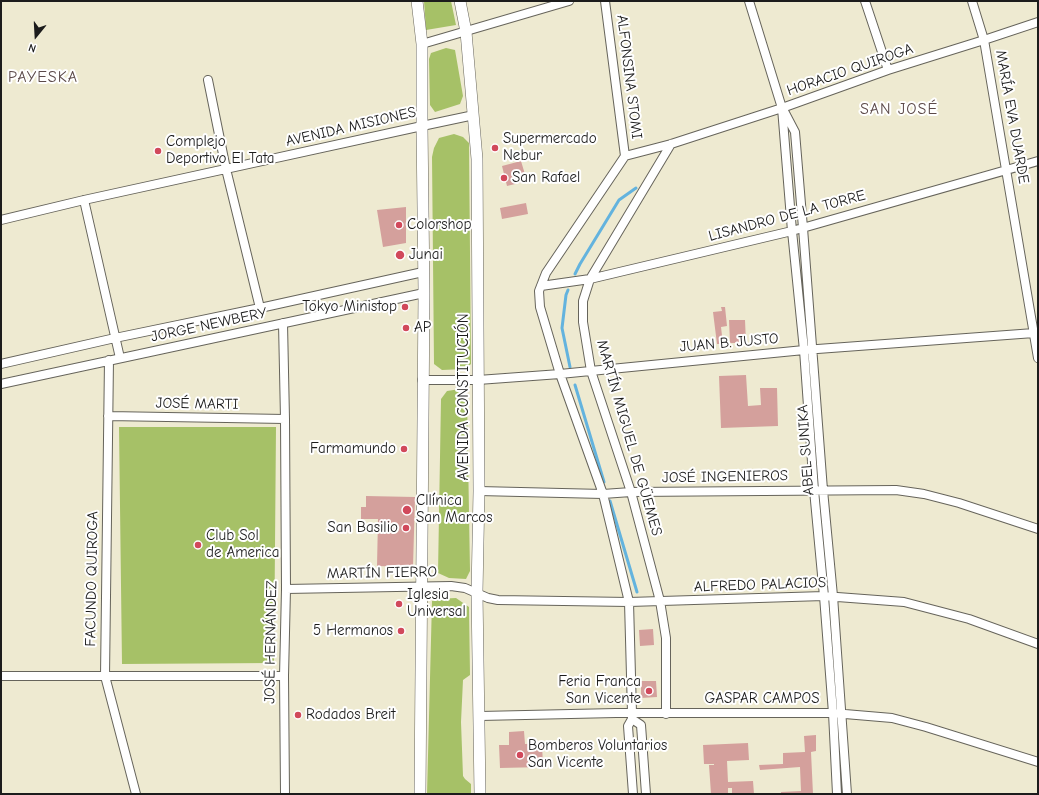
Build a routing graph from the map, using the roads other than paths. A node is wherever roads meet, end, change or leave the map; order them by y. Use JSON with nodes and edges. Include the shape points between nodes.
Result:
{"nodes":[{"id":1,"x":417,"y":1,"type":"edge"},
{"id":2,"x":460,"y":1,"type":"edge"},
{"id":3,"x":569,"y":1,"type":"edge"},
{"id":4,"x":605,"y":1,"type":"edge"},
{"id":5,"x":749,"y":1,"type":"edge"},
{"id":6,"x":865,"y":1,"type":"edge"},
{"id":7,"x":972,"y":1,"type":"edge"},
{"id":8,"x":1038,"y":22,"type":"edge"},
{"id":9,"x":466,"y":32,"type":"junction"},
{"id":10,"x":984,"y":40,"type":"junction"},
{"id":11,"x":422,"y":44,"type":"junction"},
{"id":12,"x":888,"y":70,"type":"junction"},
{"id":13,"x":208,"y":80,"type":"dead end"},
{"id":14,"x":782,"y":108,"type":"junction"},
{"id":15,"x":474,"y":115,"type":"junction"},
{"id":16,"x":422,"y":126,"type":"junction"},
{"id":17,"x":671,"y":144,"type":"junction"},
{"id":18,"x":625,"y":156,"type":"junction"},
{"id":19,"x":1038,"y":161,"type":"edge"},
{"id":20,"x":226,"y":169,"type":"junction"},
{"id":21,"x":1006,"y":170,"type":"junction"},
{"id":22,"x":84,"y":200,"type":"junction"},
{"id":23,"x":1,"y":220,"type":"edge"},
{"id":24,"x":803,"y":228,"type":"junction"},
{"id":25,"x":792,"y":231,"type":"junction"},
{"id":26,"x":423,"y":272,"type":"junction"},
{"id":27,"x":590,"y":279,"type":"junction"},
{"id":28,"x":541,"y":286,"type":"junction"},
{"id":29,"x":424,"y":293,"type":"junction"},
{"id":30,"x":260,"y":308,"type":"junction"},
{"id":31,"x":283,"y":323,"type":"junction"},
{"id":32,"x":1036,"y":333,"type":"edge"},
{"id":33,"x":115,"y":338,"type":"junction"},
{"id":34,"x":804,"y":350,"type":"junction"},
{"id":35,"x":813,"y":350,"type":"junction"},
{"id":36,"x":120,"y":358,"type":"junction"},
{"id":37,"x":1038,"y":358,"type":"edge"},
{"id":38,"x":109,"y":360,"type":"junction"},
{"id":39,"x":1,"y":364,"type":"edge"},
{"id":40,"x":591,"y":371,"type":"junction"},
{"id":41,"x":560,"y":374,"type":"junction"},
{"id":42,"x":422,"y":380,"type":"junction"},
{"id":43,"x":478,"y":380,"type":"junction"},
{"id":44,"x":1,"y":384,"type":"edge"},
{"id":45,"x":108,"y":416,"type":"junction"},
{"id":46,"x":285,"y":419,"type":"junction"},
{"id":47,"x":814,"y":490,"type":"junction"},
{"id":48,"x":823,"y":490,"type":"junction"},
{"id":49,"x":479,"y":491,"type":"junction"},
{"id":50,"x":631,"y":492,"type":"junction"},
{"id":51,"x":603,"y":494,"type":"junction"},
{"id":52,"x":1038,"y":529,"type":"edge"},
{"id":53,"x":421,"y":586,"type":"junction"},
{"id":54,"x":286,"y":589,"type":"junction"},
{"id":55,"x":477,"y":593,"type":"junction"},
{"id":56,"x":824,"y":596,"type":"junction"},
{"id":57,"x":833,"y":596,"type":"junction"},
{"id":58,"x":660,"y":601,"type":"junction"},
{"id":59,"x":629,"y":602,"type":"junction"},
{"id":60,"x":1038,"y":644,"type":"edge"},
{"id":61,"x":1,"y":676,"type":"edge"},
{"id":62,"x":105,"y":676,"type":"junction"},
{"id":63,"x":284,"y":676,"type":"junction"},
{"id":64,"x":833,"y":713,"type":"junction"},
{"id":65,"x":666,"y":714,"type":"junction"},
{"id":66,"x":842,"y":714,"type":"junction"},
{"id":67,"x":480,"y":716,"type":"junction"},
{"id":68,"x":632,"y":716,"type":"junction"},
{"id":69,"x":1038,"y":762,"type":"edge"},
{"id":70,"x":136,"y":794,"type":"edge"},
{"id":71,"x":285,"y":794,"type":"edge"},
{"id":72,"x":420,"y":794,"type":"edge"},
{"id":73,"x":480,"y":794,"type":"edge"},
{"id":74,"x":633,"y":794,"type":"edge"},
{"id":75,"x":646,"y":794,"type":"edge"},
{"id":76,"x":837,"y":794,"type":"edge"},
{"id":77,"x":847,"y":794,"type":"edge"}],
"edges":[{"from":1,"to":11,"type":"main road"},
{"from":2,"to":9,"type":"main road","name":"AVENIDA CONSTITUCIÓN"},
{"from":3,"to":9,"type":"street"},
{"from":4,"to":18,"type":"street","name":"ALFONSINA STOMI"},
{"from":5,"to":14,"type":"street","name":"ABEL SUNIKA"},
{"from":6,"to":12,"type":"street"},
{"from":7,"to":10,"type":"street","name":"MARÍA EVA DUARDE"},
{"from":8,"to":10,"type":"street","name":"HORACIO QUIROGA"},
{"from":9,"to":11,"type":"street"},
{"from":9,"to":15,"type":"main road","name":"AVENIDA CONSTITUCIÓN"},
{"from":10,"to":12,"type":"street","name":"HORACIO QUIROGA"},
{"from":10,"to":21,"type":"street","name":"MARÍA EVA DUARDE"},
{"from":11,"to":16,"type":"main road"},
{"from":12,"to":14,"type":"street","name":"HORACIO QUIROGA"},
{"from":13,"to":20,"type":"street"},
{"from":14,"to":17,"type":"street","name":"HORACIO QUIROGA"},
{"from":14,"to":24,"type":"street","name":"ABEL SUNIKA","via":[[795,132]]},
{"from":14,"to":25,"type":"street","name":"ABEL SUNIKA"},
{"from":15,"to":16,"type":"street","name":"AVENIDA MISIONES"},
{"from":15,"to":43,"type":"main road","name":"AVENIDA CONSTITUCIÓN","via":[[477,159]]},
{"from":16,"to":20,"type":"street","name":"AVENIDA MISIONES"},
{"from":16,"to":26,"type":"main road"},
{"from":17,"to":18,"type":"street","name":"ALFONSINA STOMI"},
{"from":17,"to":27,"type":"street","name":"MARTÍN MIGUEL DE GÜEMES"},
{"from":18,"to":28,"type":"street","via":[[546,273]]},
{"from":19,"to":21,"type":"street","name":"LISANDRO DE LA TORRE"},
{"from":20,"to":22,"type":"street","name":"AVENIDA MISIONES"},
{"from":20,"to":30,"type":"street"},
{"from":21,"to":24,"type":"street","name":"LISANDRO DE LA TORRE"},
{"from":21,"to":32,"type":"street","name":"MARÍA EVA DUARDE"},
{"from":22,"to":23,"type":"street","name":"AVENIDA MISIONES"},
{"from":22,"to":33,"type":"street"},
{"from":24,"to":25,"type":"street","name":"LISANDRO DE LA TORRE"},
{"from":24,"to":35,"type":"street","name":"ABEL SUNIKA"},
{"from":25,"to":27,"type":"street","name":"LISANDRO DE LA TORRE"},
{"from":25,"to":34,"type":"street","name":"ABEL SUNIKA"},
{"from":26,"to":29,"type":"main road"},
{"from":26,"to":30,"type":"street","name":"JORGE NEWBERY"},
{"from":27,"to":28,"type":"street","name":"LISANDRO DE LA TORRE"},
{"from":27,"to":40,"type":"street","name":"MARTÍN MIGUEL DE GÜEMES","via":[[583,301],[582,322]]},
{"from":28,"to":41,"type":"street","via":[[540,307]]},
{"from":29,"to":31,"type":"street","name":"JORGE NEWBERY"},
{"from":29,"to":42,"type":"main road"},
{"from":30,"to":33,"type":"street","name":"JORGE NEWBERY"},
{"from":31,"to":36,"type":"street","name":"JORGE NEWBERY"},
{"from":31,"to":46,"type":"street","name":"JOSÉ HERNÁNDEZ"},
{"from":32,"to":35,"type":"street","name":"JUAN B. JUSTO"},
{"from":32,"to":37,"type":"street","name":"MARÍA EVA DUARDE"},
{"from":33,"to":36,"type":"street"},
{"from":33,"to":39,"type":"street","name":"JORGE NEWBERY"},
{"from":34,"to":35,"type":"street","name":"JUAN B. JUSTO"},
{"from":34,"to":40,"type":"street","name":"JUAN B. JUSTO"},
{"from":34,"to":47,"type":"street","name":"ABEL SUNIKA"},
{"from":35,"to":48,"type":"street","name":"ABEL SUNIKA"},
{"from":36,"to":38,"type":"street","name":"JORGE NEWBERY"},
{"from":38,"to":44,"type":"street","name":"JORGE NEWBERY"},
{"from":38,"to":45,"type":"street","name":"FACUNDO QUIROGA"},
{"from":40,"to":41,"type":"street","name":"JUAN B. JUSTO"},
{"from":40,"to":50,"type":"street","name":"MARTÍN MIGUEL DE GÜEMES"},
{"from":41,"to":43,"type":"street","name":"JUAN B. JUSTO"},
{"from":41,"to":51,"type":"street"},
{"from":42,"to":43,"type":"street","name":"JUAN B. JUSTO"},
{"from":42,"to":53,"type":"main road"},
{"from":43,"to":49,"type":"main road","name":"AVENIDA CONSTITUCIÓN"},
{"from":45,"to":46,"type":"street","name":"JOSÉ MARTI"},
{"from":45,"to":62,"type":"street","name":"FACUNDO QUIROGA"},
{"from":46,"to":54,"type":"street","name":"JOSÉ HERNÁNDEZ"},
{"from":47,"to":48,"type":"street","name":"JOSÉ INGENIEROS"},
{"from":47,"to":50,"type":"street","name":"JOSÉ INGENIEROS"},
{"from":47,"to":56,"type":"street","name":"ABEL SUNIKA"},
{"from":48,"to":52,"type":"street","name":"JOSÉ INGENIEROS","via":[[896,490],[924,494]]},
{"from":48,"to":57,"type":"street","name":"ABEL SUNIKA"},
{"from":49,"to":51,"type":"street","name":"JOSÉ INGENIEROS"},
{"from":49,"to":55,"type":"main road","name":"AVENIDA CONSTITUCIÓN"},
{"from":50,"to":51,"type":"street","name":"JOSÉ INGENIEROS"},
{"from":50,"to":58,"type":"street","name":"MARTÍN MIGUEL DE GÜEMES"},
{"from":51,"to":59,"type":"street"},
{"from":53,"to":54,"type":"street","name":"MARTÍN FIERRO"},
{"from":53,"to":55,"type":"street","name":"MARTÍN FIERRO","via":[[450,586]]},
{"from":53,"to":72,"type":"main road"},
{"from":54,"to":63,"type":"street","name":"JOSÉ HERNÁNDEZ"},
{"from":55,"to":59,"type":"street","name":"ALFREDO PALACIOS","via":[[498,600]]},
{"from":55,"to":67,"type":"main road","name":"AVENIDA CONSTITUCIÓN"},
{"from":56,"to":57,"type":"street","name":"ALFREDO PALACIOS"},
{"from":56,"to":58,"type":"street","name":"ALFREDO PALACIOS"},
{"from":56,"to":64,"type":"street","name":"ABEL SUNIKA"},
{"from":57,"to":60,"type":"street","name":"ALFREDO PALACIOS","via":[[904,602],[969,619]]},
{"from":57,"to":66,"type":"street","name":"ABEL SUNIKA"},
{"from":58,"to":59,"type":"street","name":"ALFREDO PALACIOS"},
{"from":58,"to":65,"type":"street","name":"MARTÍN MIGUEL DE GÜEMES","via":[[666,638]]},
{"from":59,"to":68,"type":"street"},
{"from":61,"to":62,"type":"street"},
{"from":62,"to":63,"type":"street"},
{"from":62,"to":70,"type":"street","name":"FACUNDO QUIROGA"},
{"from":63,"to":71,"type":"street","name":"JOSÉ HERNÁNDEZ"},
{"from":64,"to":65,"type":"street","name":"GASPAR CAMPOS"},
{"from":64,"to":66,"type":"street","name":"GASPAR CAMPOS"},
{"from":64,"to":76,"type":"street","name":"ABEL SUNIKA"},
{"from":65,"to":68,"type":"street","name":"GASPAR CAMPOS"},
{"from":66,"to":69,"type":"street","name":"GASPAR CAMPOS","via":[[892,718]]},
{"from":66,"to":77,"type":"street","name":"ABEL SUNIKA"},
{"from":67,"to":68,"type":"street","name":"GASPAR CAMPOS"},
{"from":67,"to":73,"type":"main road","name":"AVENIDA CONSTITUCIÓN"},
{"from":68,"to":74,"type":"street","via":[[628,726]]},
{"from":68,"to":75,"type":"street","via":[[641,725]]}]}
